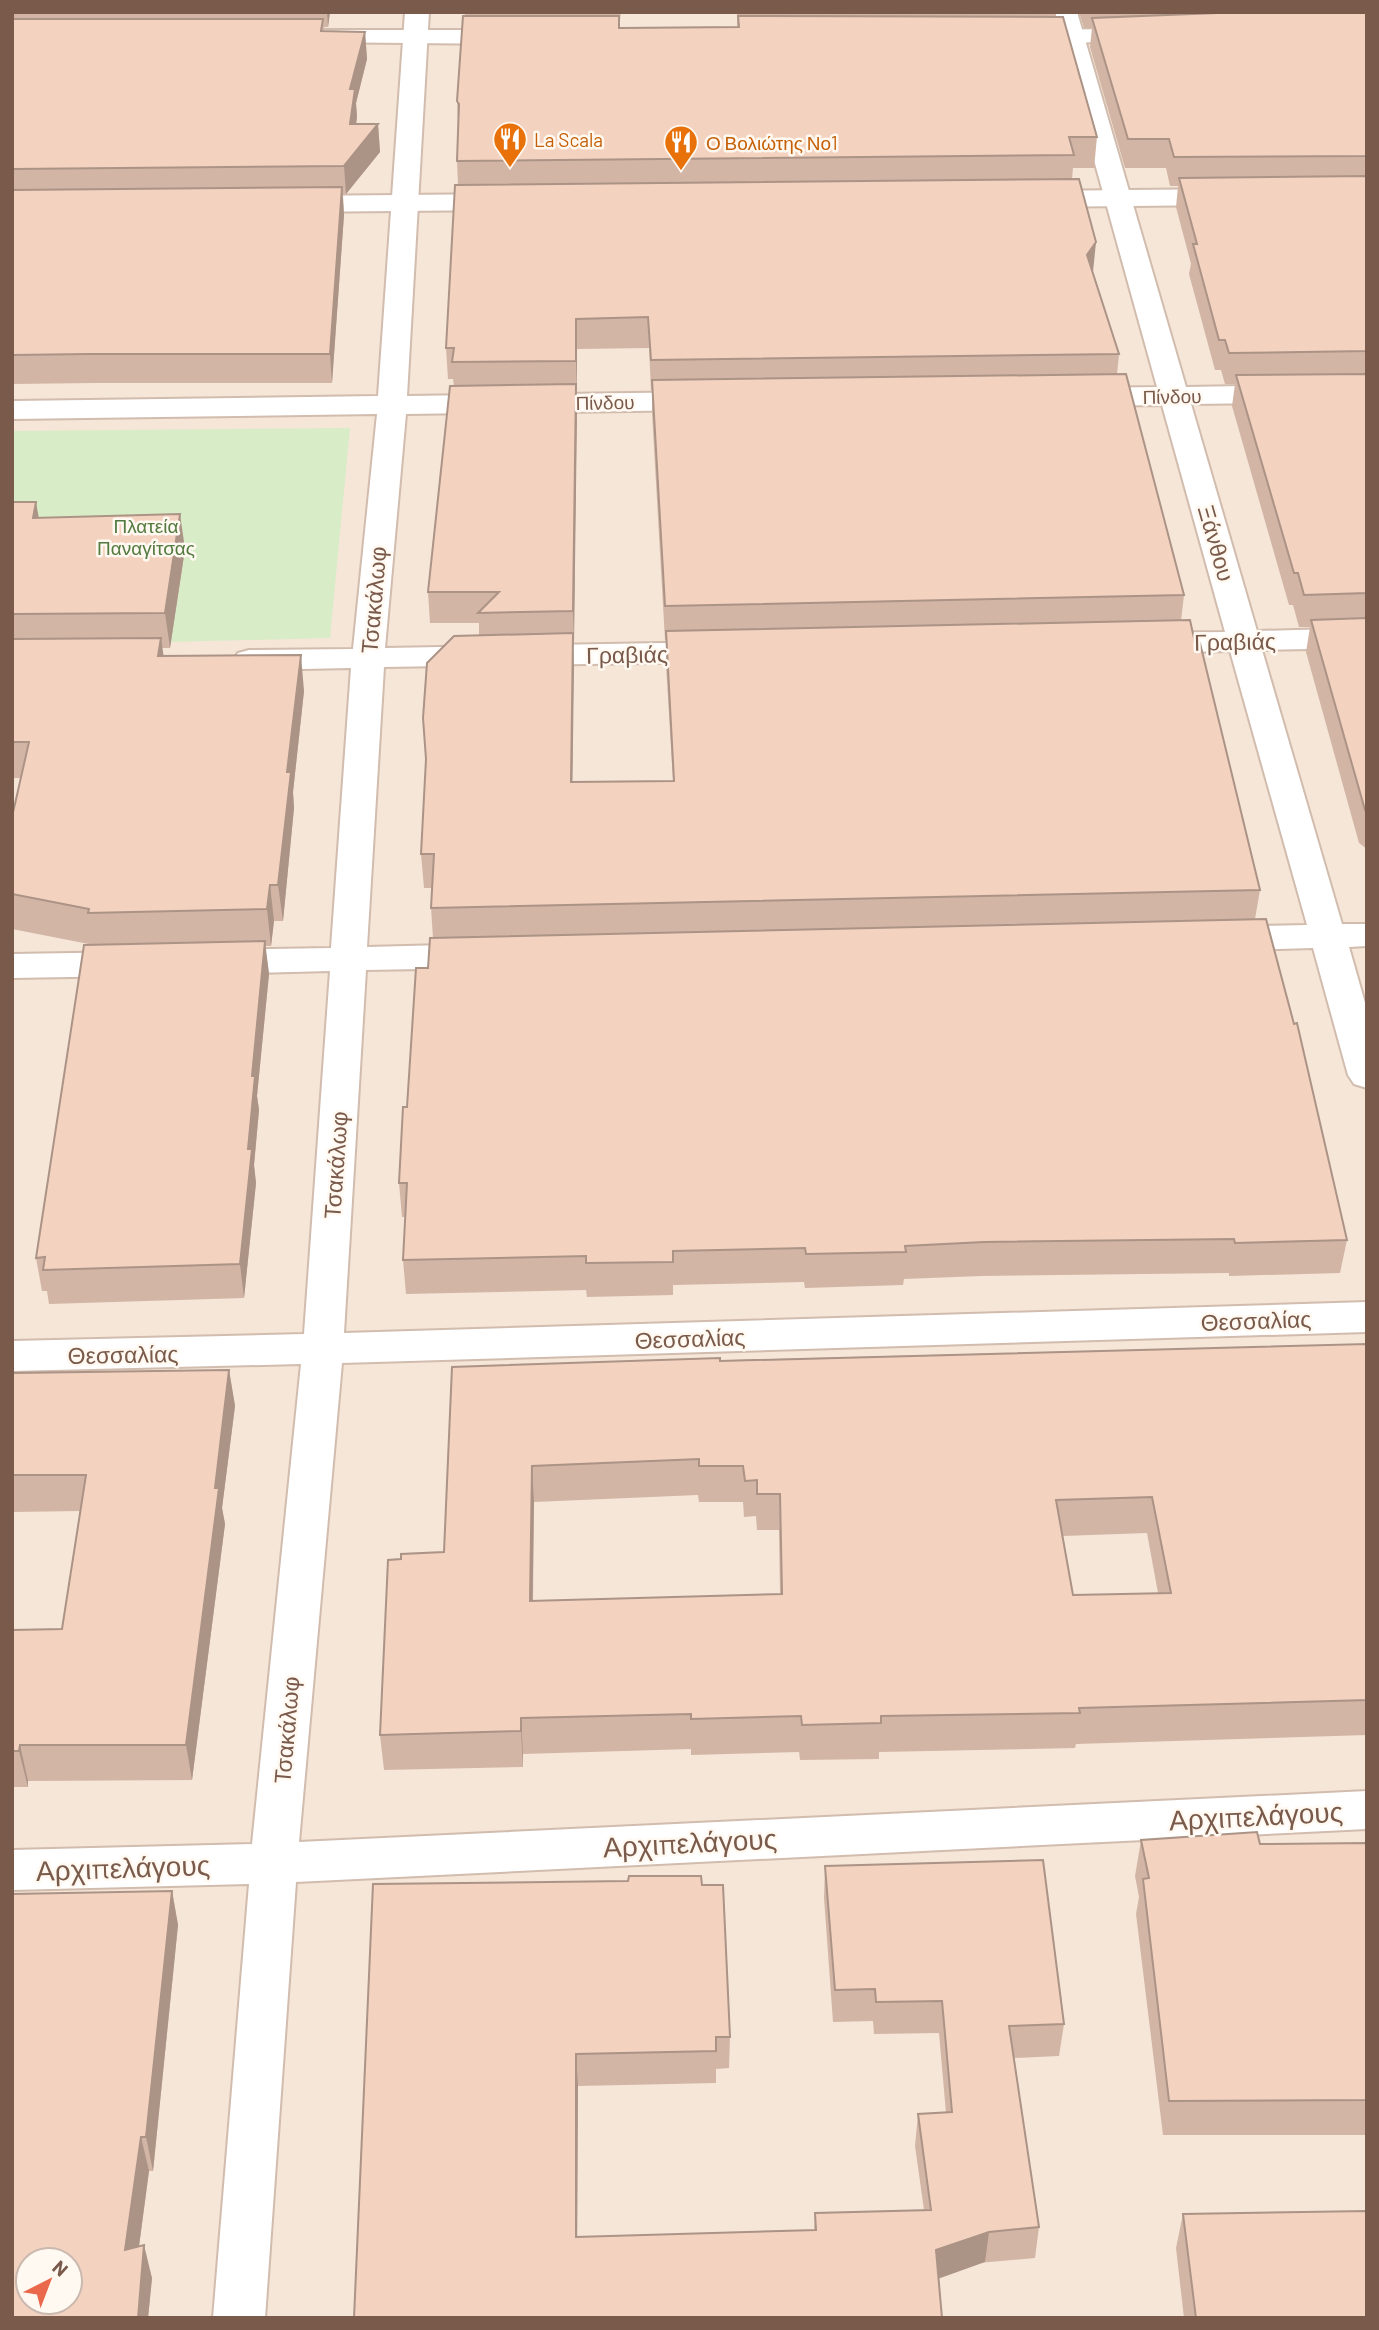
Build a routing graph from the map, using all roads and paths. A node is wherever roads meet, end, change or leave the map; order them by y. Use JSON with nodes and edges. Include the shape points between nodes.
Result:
{"nodes":[{"id":1,"x":416,"y":24,"type":"edge"},
{"id":2,"x":1069,"y":25,"type":"edge"},
{"id":3,"x":1166,"y":34,"type":"edge"},
{"id":4,"x":289,"y":37,"type":"edge"},
{"id":5,"x":541,"y":37,"type":"edge"},
{"id":6,"x":988,"y":38,"type":"edge"},
{"id":7,"x":1247,"y":197,"type":"edge"},
{"id":8,"x":1118,"y":198,"type":"junction"},
{"id":9,"x":1006,"y":199,"type":"edge"},
{"id":10,"x":531,"y":202,"type":"edge"},
{"id":11,"x":405,"y":203,"type":"junction"},
{"id":12,"x":270,"y":204,"type":"edge"},
{"id":13,"x":1367,"y":393,"type":"edge"},
{"id":14,"x":1176,"y":396,"type":"junction"},
{"id":15,"x":1052,"y":398,"type":"edge"},
{"id":16,"x":736,"y":401,"type":"edge"},
{"id":17,"x":392,"y":405,"type":"junction"},
{"id":18,"x":12,"y":410,"type":"edge"},
{"id":19,"x":1367,"y":638,"type":"edge"},
{"id":20,"x":1244,"y":641,"type":"junction"},
{"id":21,"x":1105,"y":644,"type":"edge"},
{"id":22,"x":743,"y":652,"type":"edge"},
{"id":23,"x":368,"y":659,"type":"junction"},
{"id":24,"x":217,"y":661,"type":"edge"},
{"id":25,"x":1367,"y":935,"type":"edge"},
{"id":26,"x":1328,"y":936,"type":"junction"},
{"id":27,"x":1188,"y":939,"type":"edge"},
{"id":28,"x":516,"y":956,"type":"edge"},
{"id":29,"x":348,"y":960,"type":"junction"},
{"id":30,"x":12,"y":966,"type":"edge"},
{"id":31,"x":1367,"y":1075,"type":"edge"},
{"id":32,"x":1367,"y":1317,"type":"edge"},
{"id":33,"x":323,"y":1349,"type":"junction"},
{"id":34,"x":12,"y":1356,"type":"edge"},
{"id":35,"x":1367,"y":1810,"type":"edge"},
{"id":36,"x":274,"y":1863,"type":"junction"},
{"id":37,"x":12,"y":1870,"type":"edge"},
{"id":38,"x":239,"y":2318,"type":"edge"}],
"edges":[{"from":1,"to":4,"type":"street"},
{"from":1,"to":5,"type":"street"},
{"from":1,"to":11,"type":"street","name":"Τσακάλωφ"},
{"from":2,"to":3,"type":"street"},
{"from":2,"to":6,"type":"street"},
{"from":2,"to":8,"type":"street","name":"Ξάνθου"},
{"from":7,"to":8,"type":"street"},
{"from":8,"to":9,"type":"street"},
{"from":8,"to":14,"type":"street","name":"Ξάνθου"},
{"from":10,"to":11,"type":"street"},
{"from":11,"to":12,"type":"street"},
{"from":11,"to":17,"type":"street","name":"Τσακάλωφ"},
{"from":13,"to":14,"type":"street","name":"Πίνδου"},
{"from":14,"to":15,"type":"street","name":"Πίνδου"},
{"from":14,"to":20,"type":"street","name":"Ξάνθου"},
{"from":16,"to":17,"type":"street","name":"Πίνδου"},
{"from":17,"to":18,"type":"street","name":"Πίνδου"},
{"from":17,"to":23,"type":"street","name":"Τσακάλωφ"},
{"from":19,"to":20,"type":"street","name":"Γραβιάς"},
{"from":20,"to":21,"type":"street","name":"Γραβιάς"},
{"from":20,"to":26,"type":"street","name":"Ξάνθου"},
{"from":22,"to":23,"type":"street","name":"Γραβιάς"},
{"from":23,"to":24,"type":"street","name":"Γραβιάς"},
{"from":23,"to":29,"type":"street","name":"Τσακάλωφ"},
{"from":25,"to":26,"type":"street"},
{"from":26,"to":27,"type":"street"},
{"from":26,"to":31,"type":"street","name":"Ξάνθου"},
{"from":28,"to":29,"type":"street"},
{"from":29,"to":30,"type":"street"},
{"from":29,"to":33,"type":"street","name":"Τσακάλωφ"},
{"from":32,"to":33,"type":"street","name":"Θεσσαλίας"},
{"from":33,"to":34,"type":"street","name":"Θεσσαλίας"},
{"from":33,"to":36,"type":"street","name":"Τσακάλωφ"},
{"from":35,"to":36,"type":"street","name":"Αρχιπελάγους"},
{"from":36,"to":37,"type":"street","name":"Αρχιπελάγους"},
{"from":36,"to":38,"type":"street","name":"Τσακάλωφ"}]}
